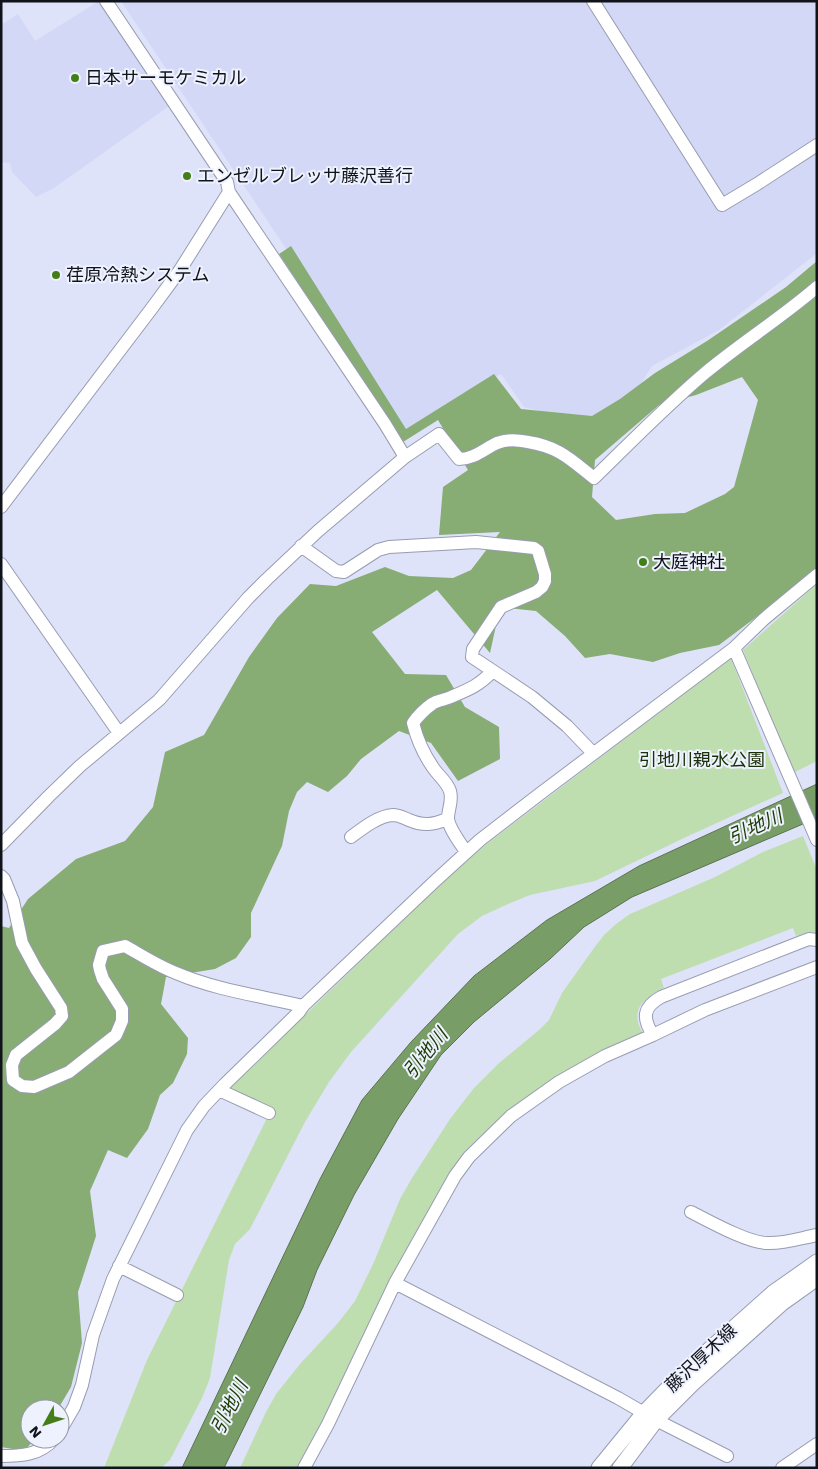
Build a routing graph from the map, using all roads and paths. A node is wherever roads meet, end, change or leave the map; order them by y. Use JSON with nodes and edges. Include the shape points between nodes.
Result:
{"nodes":[{"id":1,"x":106,"y":1,"type":"edge"},
{"id":2,"x":593,"y":1,"type":"edge"},
{"id":3,"x":817,"y":145,"type":"edge"},
{"id":4,"x":229,"y":192,"type":"junction"},
{"id":5,"x":817,"y":287,"type":"edge"},
{"id":6,"x":405,"y":457,"type":"junction"},
{"id":7,"x":1,"y":507,"type":"edge"},
{"id":8,"x":301,"y":546,"type":"junction"},
{"id":9,"x":1,"y":564,"type":"edge"},
{"id":10,"x":817,"y":575,"type":"edge"},
{"id":11,"x":734,"y":648,"type":"junction"},
{"id":12,"x":493,"y":671,"type":"junction"},
{"id":13,"x":119,"y":732,"type":"junction"},
{"id":14,"x":593,"y":753,"type":"junction"},
{"id":15,"x":448,"y":819,"type":"junction"},
{"id":16,"x":815,"y":836,"type":"edge"},
{"id":17,"x":351,"y":837,"type":"dead end"},
{"id":18,"x":1,"y":845,"type":"edge"},
{"id":19,"x":466,"y":852,"type":"junction"},
{"id":20,"x":1,"y":876,"type":"edge"},
{"id":21,"x":817,"y":940,"type":"edge"},
{"id":22,"x":817,"y":967,"type":"edge"},
{"id":23,"x":303,"y":1006,"type":"junction"},
{"id":24,"x":653,"y":1034,"type":"junction"},
{"id":25,"x":219,"y":1090,"type":"junction"},
{"id":26,"x":269,"y":1113,"type":"dead end"},
{"id":27,"x":691,"y":1212,"type":"dead end"},
{"id":28,"x":817,"y":1235,"type":"edge"},
{"id":29,"x":817,"y":1262,"type":"edge"},
{"id":30,"x":119,"y":1266,"type":"junction"},
{"id":31,"x":817,"y":1278,"type":"edge"},
{"id":32,"x":394,"y":1283,"type":"junction"},
{"id":33,"x":177,"y":1295,"type":"dead end"},
{"id":34,"x":70,"y":1414,"type":"edge"},
{"id":35,"x":650,"y":1417,"type":"junction"},
{"id":36,"x":817,"y":1444,"type":"edge"},
{"id":37,"x":41,"y":1449,"type":"edge"},
{"id":38,"x":1,"y":1456,"type":"edge"},
{"id":39,"x":727,"y":1456,"type":"dead end"},
{"id":40,"x":304,"y":1468,"type":"edge"},
{"id":41,"x":599,"y":1468,"type":"edge"},
{"id":42,"x":620,"y":1468,"type":"edge"},
{"id":43,"x":782,"y":1468,"type":"edge"}],
"edges":[{"from":1,"to":4,"type":"street","via":[[217,167]]},
{"from":2,"to":3,"type":"street","via":[[722,205]]},
{"from":4,"to":6,"type":"street"},
{"from":4,"to":7,"type":"street","via":[[180,270]]},
{"from":5,"to":6,"type":"street","via":[[704,374],[594,478],[550,446],[514,440],[459,459],[439,434]]},
{"from":6,"to":8,"type":"street"},
{"from":8,"to":12,"type":"street","via":[[336,571],[344,572],[378,550],[389,547],[476,542],[534,548],[545,574],[542,587],[501,607],[473,649],[472,657]]},
{"from":8,"to":13,"type":"street","via":[[248,598],[159,700]]},
{"from":9,"to":13,"type":"street"},
{"from":10,"to":11,"type":"street"},
{"from":11,"to":14,"type":"street"},
{"from":11,"to":16,"type":"street"},
{"from":12,"to":14,"type":"street","via":[[539,703]]},
{"from":12,"to":15,"type":"street","via":[[474,688],[434,703],[412,723],[417,740],[450,791],[452,801]]},
{"from":13,"to":18,"type":"street"},
{"from":14,"to":19,"type":"street"},
{"from":15,"to":17,"type":"street","via":[[426,825],[391,815],[372,822]]},
{"from":15,"to":19,"type":"street"},
{"from":19,"to":23,"type":"street"},
{"from":20,"to":23,"type":"street","via":[[13,901],[22,943],[61,1008],[62,1016],[16,1055],[12,1065],[13,1080],[22,1086],[34,1087],[68,1072],[116,1035],[122,1021],[122,1008],[103,979],[99,965],[103,951],[124,946],[174,973]]},
{"from":21,"to":24,"type":"street","via":[[809,939],[656,1000],[648,1006],[646,1013]]},
{"from":22,"to":24,"type":"street"},
{"from":23,"to":25,"type":"street"},
{"from":24,"to":32,"type":"street","via":[[559,1082],[497,1129],[455,1176]]},
{"from":25,"to":26,"type":"street"},
{"from":25,"to":30,"type":"street","via":[[187,1130]]},
{"from":27,"to":28,"type":"street","via":[[765,1244]]},
{"from":29,"to":35,"type":"main road","name":"藤沢厚木線","via":[[773,1293],[682,1374]]},
{"from":30,"to":33,"type":"street"},
{"from":30,"to":34,"type":"street","via":[[100,1313],[82,1385]]},
{"from":31,"to":35,"type":"main road","name":"藤沢厚木線","via":[[782,1303]]},
{"from":32,"to":35,"type":"street"},
{"from":32,"to":40,"type":"street"},
{"from":35,"to":39,"type":"street"},
{"from":35,"to":41,"type":"main road","name":"藤沢厚木線"},
{"from":35,"to":42,"type":"main road","name":"藤沢厚木線"},
{"from":36,"to":43,"type":"street"},
{"from":37,"to":38,"type":"street"}]}
